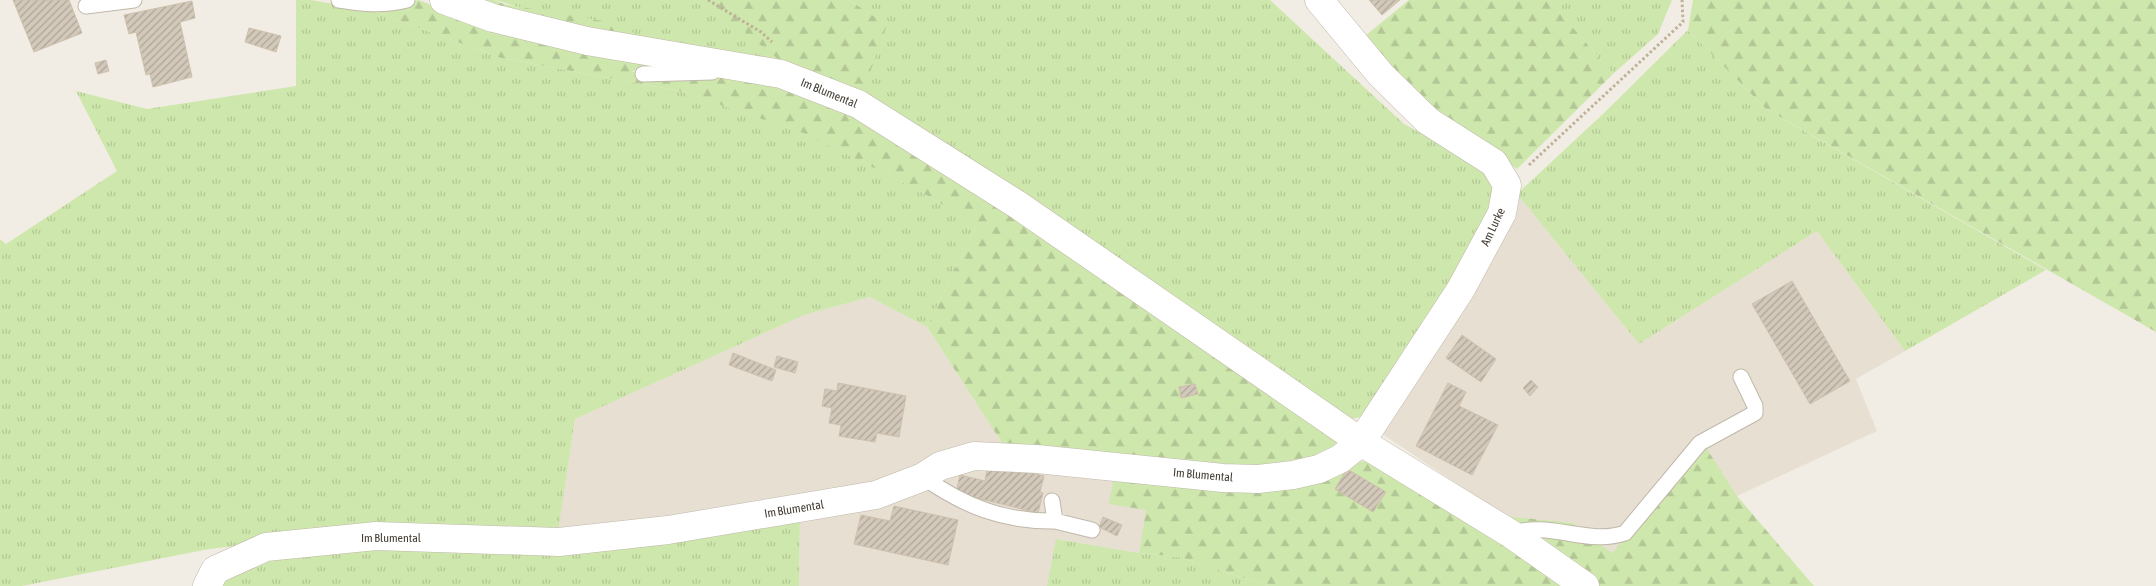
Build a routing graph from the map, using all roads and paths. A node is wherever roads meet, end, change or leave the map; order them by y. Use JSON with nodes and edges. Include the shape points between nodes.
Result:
{"nodes":[{"id":1,"x":134,"y":0,"type":"edge"},
{"id":2,"x":339,"y":0,"type":"edge"},
{"id":3,"x":407,"y":0,"type":"edge"},
{"id":4,"x":444,"y":0,"type":"edge"},
{"id":5,"x":1318,"y":0,"type":"edge"},
{"id":6,"x":1682,"y":0,"type":"edge"},
{"id":7,"x":86,"y":6,"type":"dead end"},
{"id":8,"x":715,"y":64,"type":"junction"},
{"id":9,"x":643,"y":74,"type":"dead end"},
{"id":10,"x":1507,"y":184,"type":"junction"},
{"id":11,"x":1741,"y":377,"type":"dead end"},
{"id":12,"x":1361,"y":442,"type":"junction"},
{"id":13,"x":923,"y":477,"type":"junction"},
{"id":14,"x":1052,"y":501,"type":"dead end"},
{"id":15,"x":1055,"y":520,"type":"junction"},
{"id":16,"x":1092,"y":530,"type":"dead end"},
{"id":17,"x":1511,"y":534,"type":"junction"},
{"id":18,"x":211,"y":578,"type":"edge"},
{"id":19,"x":1585,"y":586,"type":"edge"}],
"edges":[{"from":1,"to":7,"type":"lane"},
{"from":2,"to":3,"type":"lane","via":[[388,5]]},
{"from":4,"to":8,"type":"street","name":"Im Blumental","via":[[493,18],[587,41]]},
{"from":5,"to":10,"type":"street","via":[[1381,75],[1421,115],[1494,163]]},
{"from":6,"to":10,"type":"path","via":[[1683,22]]},
{"from":8,"to":9,"type":"lane","via":[[713,72]]},
{"from":8,"to":12,"type":"street","name":"Im Blumental","via":[[781,74],[858,104],[1018,205]]},
{"from":10,"to":12,"type":"street","name":"Am Lurke","via":[[1502,213],[1461,289]]},
{"from":11,"to":17,"type":"lane","via":[[1755,406],[1754,413],[1700,443],[1625,533],[1594,537],[1538,528]]},
{"from":12,"to":13,"type":"street","name":"Im Blumental","via":[[1340,459],[1319,469],[1293,476],[1258,479],[974,456],[940,466]]},
{"from":12,"to":17,"type":"street","name":"Im Blumental"},
{"from":13,"to":15,"type":"lane","via":[[946,494],[976,508],[1026,521]]},
{"from":13,"to":18,"type":"street","name":"Im Blumental","via":[[876,495],[668,530],[559,542],[376,536],[266,547]]},
{"from":14,"to":15,"type":"lane"},
{"from":15,"to":16,"type":"lane"},
{"from":17,"to":19,"type":"street","name":"Im Blumental"}]}
